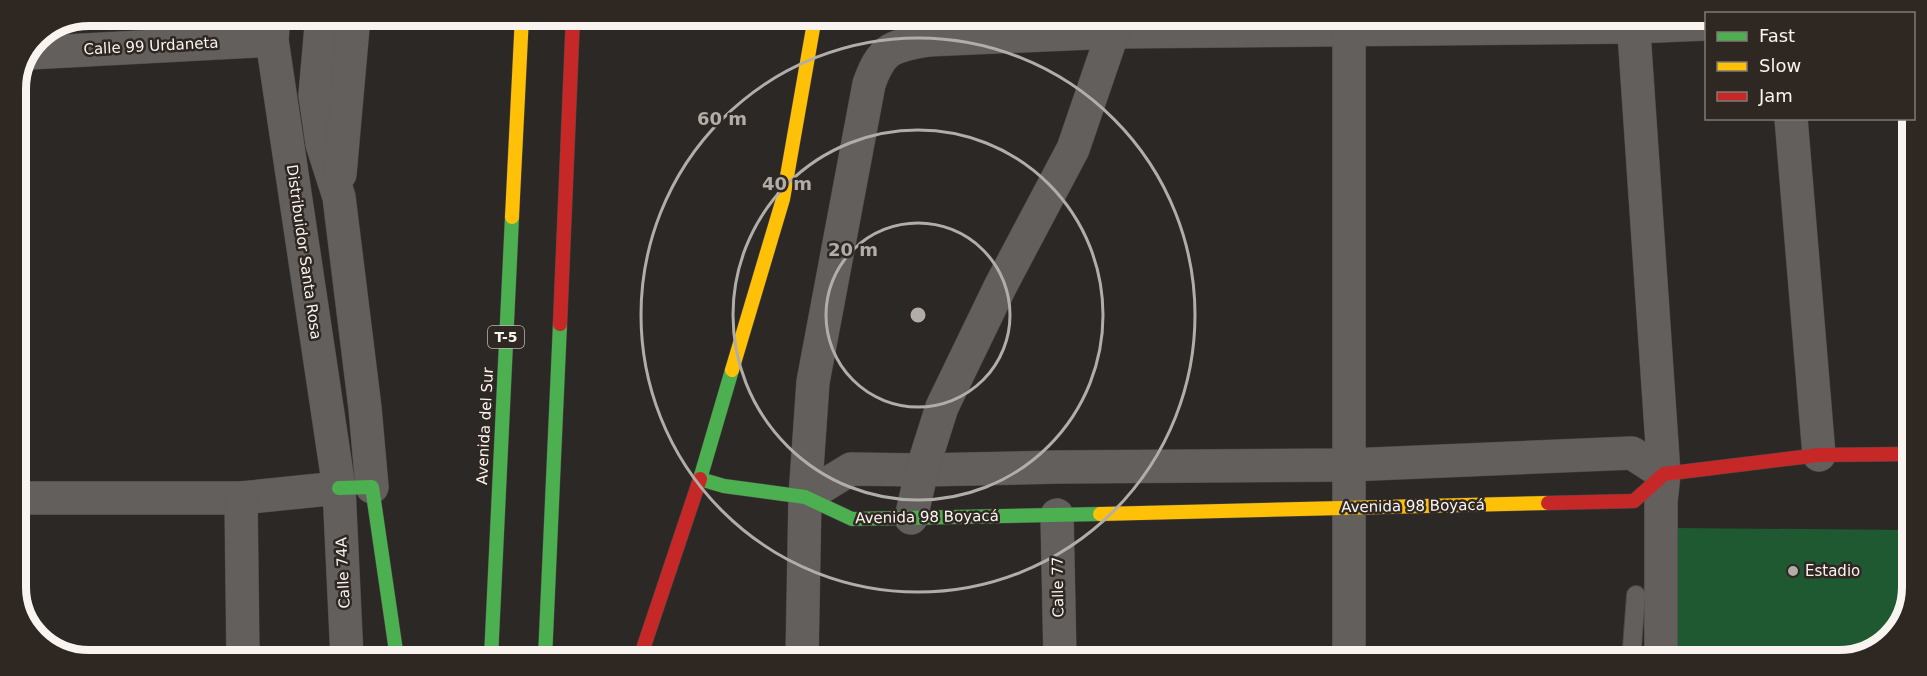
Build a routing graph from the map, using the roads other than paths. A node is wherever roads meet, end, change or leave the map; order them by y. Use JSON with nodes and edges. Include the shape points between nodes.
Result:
{"nodes":[{"id":1,"x":321,"y":26,"type":"edge"},
{"id":2,"x":353,"y":26,"type":"edge"},
{"id":3,"x":522,"y":26,"type":"edge"},
{"id":4,"x":573,"y":26,"type":"edge"},
{"id":5,"x":813,"y":26,"type":"edge"},
{"id":6,"x":1270,"y":26,"type":"edge"},
{"id":7,"x":1349,"y":26,"type":"edge"},
{"id":8,"x":1634,"y":26,"type":"edge"},
{"id":9,"x":273,"y":28,"type":"edge"},
{"id":10,"x":926,"y":28,"type":"edge"},
{"id":11,"x":1113,"y":32,"type":"junction"},
{"id":12,"x":37,"y":52,"type":"edge"},
{"id":13,"x":1791,"y":120,"type":"edge"},
{"id":14,"x":339,"y":197,"type":"junction"},
{"id":15,"x":1902,"y":454,"type":"edge"},
{"id":16,"x":1819,"y":455,"type":"junction"},
{"id":17,"x":1349,"y":465,"type":"junction"},
{"id":18,"x":922,"y":470,"type":"junction"},
{"id":19,"x":1664,"y":474,"type":"junction"},
{"id":20,"x":700,"y":479,"type":"junction"},
{"id":21,"x":372,"y":487,"type":"junction"},
{"id":22,"x":339,"y":488,"type":"junction"},
{"id":23,"x":805,"y":497,"type":"junction"},
{"id":24,"x":26,"y":498,"type":"edge"},
{"id":25,"x":241,"y":498,"type":"junction"},
{"id":26,"x":1349,"y":508,"type":"junction"},
{"id":27,"x":1057,"y":515,"type":"junction"},
{"id":28,"x":911,"y":518,"type":"junction"},
{"id":29,"x":1636,"y":596,"type":"dead end"},
{"id":30,"x":243,"y":650,"type":"edge"},
{"id":31,"x":347,"y":650,"type":"edge"},
{"id":32,"x":396,"y":650,"type":"edge"},
{"id":33,"x":490,"y":650,"type":"edge"},
{"id":34,"x":545,"y":650,"type":"edge"},
{"id":35,"x":643,"y":650,"type":"edge"},
{"id":36,"x":801,"y":650,"type":"edge"},
{"id":37,"x":1060,"y":650,"type":"edge"},
{"id":38,"x":1349,"y":650,"type":"edge"},
{"id":39,"x":1632,"y":650,"type":"edge"},
{"id":40,"x":1661,"y":650,"type":"edge"}],
"edges":[{"from":1,"to":14,"type":"street","via":[[315,95],[322,144]]},
{"from":2,"to":14,"type":"street"},
{"from":3,"to":33,"type":"main road","name":"Avenida del Sur","number":"T-5"},
{"from":4,"to":34,"type":"main road"},
{"from":5,"to":20,"type":"main road","via":[[783,199]]},
{"from":6,"to":11,"type":"street"},
{"from":7,"to":17,"type":"street"},
{"from":8,"to":19,"type":"street"},
{"from":9,"to":12,"type":"street","name":"Calle 99 Urdaneta"},
{"from":9,"to":22,"type":"street","name":"Distribuidor Santa Rosa"},
{"from":10,"to":11,"type":"street"},
{"from":10,"to":23,"type":"street","via":[[884,53],[869,84],[813,382]]},
{"from":11,"to":18,"type":"street","via":[[1073,149],[942,407]]},
{"from":13,"to":16,"type":"street"},
{"from":14,"to":21,"type":"street"},
{"from":15,"to":16,"type":"main road"},
{"from":16,"to":19,"type":"main road"},
{"from":17,"to":18,"type":"street"},
{"from":17,"to":19,"type":"street","via":[[1632,453]]},
{"from":17,"to":26,"type":"street"},
{"from":18,"to":23,"type":"street","via":[[850,469]]},
{"from":18,"to":28,"type":"street"},
{"from":19,"to":26,"type":"main road","name":"Avenida 98 Boyacá","via":[[1634,501]]},
{"from":19,"to":40,"type":"street"},
{"from":20,"to":23,"type":"main road","name":"Avenida 98 Boyacá"},
{"from":20,"to":35,"type":"main road"},
{"from":21,"to":22,"type":"main road"},
{"from":21,"to":32,"type":"main road"},
{"from":22,"to":25,"type":"street"},
{"from":22,"to":31,"type":"street","name":"Calle 74A"},
{"from":23,"to":28,"type":"main road","name":"Avenida 98 Boyacá","via":[[852,519]]},
{"from":23,"to":36,"type":"street"},
{"from":24,"to":25,"type":"street"},
{"from":25,"to":30,"type":"street"},
{"from":26,"to":27,"type":"main road","name":"Avenida 98 Boyacá"},
{"from":26,"to":38,"type":"street"},
{"from":27,"to":28,"type":"main road","name":"Avenida 98 Boyacá"},
{"from":27,"to":37,"type":"street","name":"Calle 77"},
{"from":29,"to":39,"type":"lane"}]}
